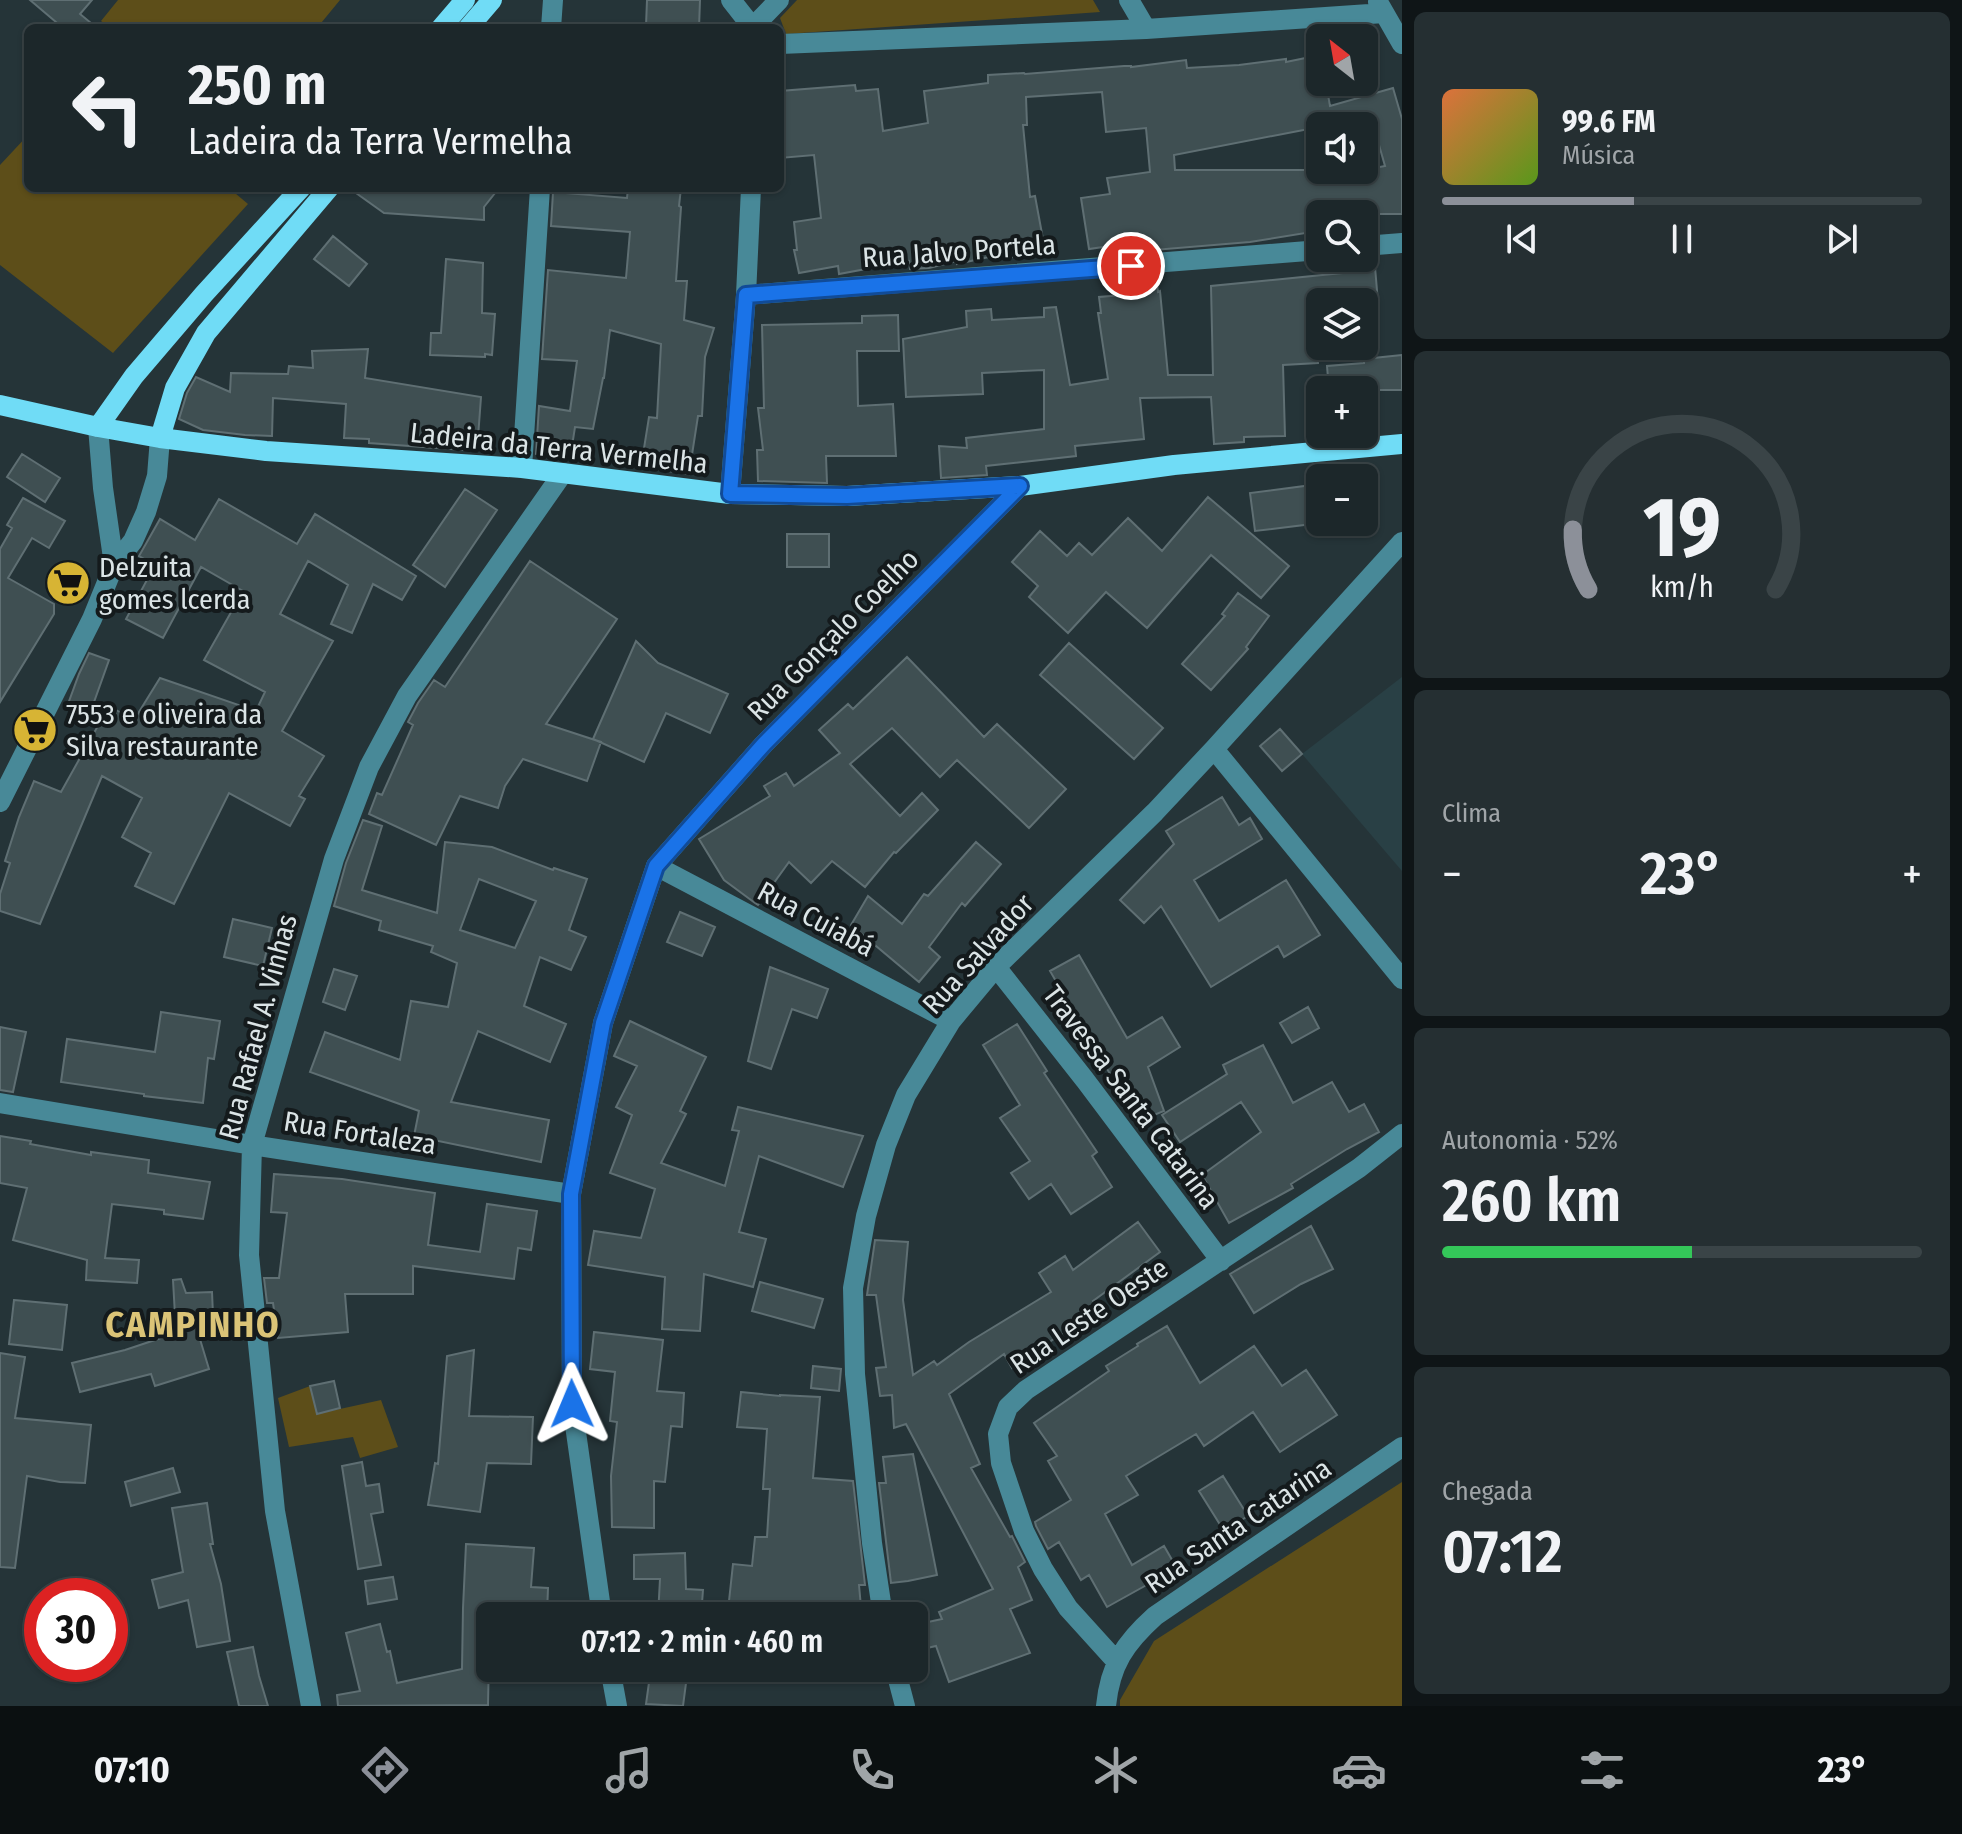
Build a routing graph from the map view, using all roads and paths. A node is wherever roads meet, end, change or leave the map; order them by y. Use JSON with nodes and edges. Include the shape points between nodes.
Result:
{"nodes":[{"id":1,"x":465,"y":0,"type":"edge"},
{"id":2,"x":492,"y":0,"type":"edge"},
{"id":3,"x":553,"y":0,"type":"edge"},
{"id":4,"x":731,"y":0,"type":"edge"},
{"id":5,"x":779,"y":0,"type":"edge"},
{"id":6,"x":1129,"y":0,"type":"edge"},
{"id":7,"x":1381,"y":6,"type":"edge"},
{"id":8,"x":444,"y":24,"type":"edge"},
{"id":9,"x":471,"y":24,"type":"edge"},
{"id":10,"x":551,"y":24,"type":"edge"},
{"id":11,"x":750,"y":24,"type":"edge"},
{"id":12,"x":757,"y":24,"type":"edge"},
{"id":13,"x":1146,"y":29,"type":"junction"},
{"id":14,"x":784,"y":44,"type":"edge"},
{"id":15,"x":1402,"y":44,"type":"edge"},
{"id":16,"x":297,"y":192,"type":"edge"},
{"id":17,"x":326,"y":192,"type":"edge"},
{"id":18,"x":540,"y":192,"type":"edge"},
{"id":19,"x":751,"y":192,"type":"edge"},
{"id":20,"x":1402,"y":243,"type":"edge"},
{"id":21,"x":1378,"y":245,"type":"edge"},
{"id":22,"x":1306,"y":251,"type":"edge"},
{"id":23,"x":746,"y":295,"type":"junction"},
{"id":24,"x":0,"y":405,"type":"edge"},
{"id":25,"x":98,"y":427,"type":"junction"},
{"id":26,"x":160,"y":438,"type":"junction"},
{"id":27,"x":1402,"y":444,"type":"edge"},
{"id":28,"x":522,"y":468,"type":"junction"},
{"id":29,"x":563,"y":473,"type":"junction"},
{"id":30,"x":1020,"y":486,"type":"junction"},
{"id":31,"x":730,"y":494,"type":"junction"},
{"id":32,"x":1402,"y":542,"type":"edge"},
{"id":33,"x":114,"y":565,"type":"junction"},
{"id":34,"x":1214,"y":749,"type":"junction"},
{"id":35,"x":0,"y":802,"type":"edge"},
{"id":36,"x":656,"y":866,"type":"junction"},
{"id":37,"x":996,"y":967,"type":"junction"},
{"id":38,"x":1402,"y":979,"type":"edge"},
{"id":39,"x":951,"y":1021,"type":"junction"},
{"id":40,"x":0,"y":1103,"type":"edge"},
{"id":41,"x":1402,"y":1134,"type":"edge"},
{"id":42,"x":252,"y":1145,"type":"junction"},
{"id":43,"x":571,"y":1194,"type":"junction"},
{"id":44,"x":1221,"y":1261,"type":"junction"},
{"id":45,"x":1402,"y":1447,"type":"edge"},
{"id":46,"x":600,"y":1602,"type":"edge"},
{"id":47,"x":881,"y":1602,"type":"edge"},
{"id":48,"x":1116,"y":1661,"type":"junction"},
{"id":49,"x":613,"y":1682,"type":"edge"},
{"id":50,"x":899,"y":1682,"type":"edge"},
{"id":51,"x":311,"y":1706,"type":"edge"},
{"id":52,"x":617,"y":1706,"type":"edge"},
{"id":53,"x":905,"y":1706,"type":"edge"},
{"id":54,"x":1106,"y":1706,"type":"edge"}],
"edges":[{"from":1,"to":8,"type":"main road"},
{"from":2,"to":9,"type":"main road"},
{"from":3,"to":10,"type":"street"},
{"from":4,"to":11,"type":"street"},
{"from":5,"to":12,"type":"street"},
{"from":6,"to":13,"type":"street"},
{"from":7,"to":13,"type":"street"},
{"from":7,"to":15,"type":"street"},
{"from":13,"to":14,"type":"street"},
{"from":16,"to":25,"type":"main road","via":[[134,376]]},
{"from":17,"to":26,"type":"main road","via":[[206,333],[175,388]]},
{"from":18,"to":28,"type":"street"},
{"from":19,"to":23,"type":"street"},
{"from":20,"to":21,"type":"street"},
{"from":22,"to":23,"type":"street","name":"Rua Jalvo Portela"},
{"from":23,"to":31,"type":"street"},
{"from":24,"to":25,"type":"main road","name":"Ladeira da Terra Vermelha"},
{"from":25,"to":26,"type":"main road","name":"Ladeira da Terra Vermelha"},
{"from":25,"to":33,"type":"street"},
{"from":26,"to":28,"type":"main road","name":"Ladeira da Terra Vermelha","via":[[266,451]]},
{"from":26,"to":33,"type":"street","via":[[157,476],[146,512]]},
{"from":27,"to":30,"type":"main road","name":"Ladeira da Terra Vermelha","via":[[1174,465]]},
{"from":28,"to":29,"type":"main road","name":"Ladeira da Terra Vermelha"},
{"from":29,"to":31,"type":"main road","name":"Ladeira da Terra Vermelha"},
{"from":29,"to":42,"type":"street","name":"Rua Rafael A. Vinhas","via":[[407,696],[369,767],[334,859]]},
{"from":30,"to":31,"type":"main road","name":"Ladeira da Terra Vermelha","via":[[847,496]]},
{"from":30,"to":36,"type":"street","name":"Rua Gonçalo Coelho","via":[[764,744]]},
{"from":32,"to":34,"type":"street","name":"Rua Salvador"},
{"from":33,"to":35,"type":"street"},
{"from":34,"to":37,"type":"street","name":"Rua Salvador"},
{"from":34,"to":38,"type":"street"},
{"from":36,"to":39,"type":"street","name":"Rua Cuiabá"},
{"from":36,"to":43,"type":"street","name":"Rua Gonçalo Coelho","via":[[603,1023]]},
{"from":37,"to":39,"type":"street","name":"Rua Salvador"},
{"from":37,"to":44,"type":"street","name":"Travessa Santa Catarina"},
{"from":39,"to":47,"type":"street","name":"Rua Salvador","via":[[906,1095],[886,1145],[853,1288],[855,1374]]},
{"from":40,"to":42,"type":"street","name":"Rua Fortaleza"},
{"from":41,"to":44,"type":"street","name":"Rua Leste Oeste"},
{"from":42,"to":43,"type":"street","name":"Rua Fortaleza"},
{"from":42,"to":51,"type":"street","name":"Rua Rafael A. Vinhas","via":[[249,1255],[275,1511]]},
{"from":43,"to":46,"type":"street","name":"Rua Gonçalo Coelho","via":[[572,1404]]},
{"from":44,"to":48,"type":"street","name":"Rua Leste Oeste","via":[[1026,1390],[1008,1407],[998,1434],[1001,1463],[1043,1569],[1068,1608]]},
{"from":45,"to":48,"type":"street","name":"Rua Santa Catarina","via":[[1155,1616],[1134,1634]]},
{"from":48,"to":54,"type":"street"},
{"from":49,"to":52,"type":"street"},
{"from":50,"to":53,"type":"street"}]}
